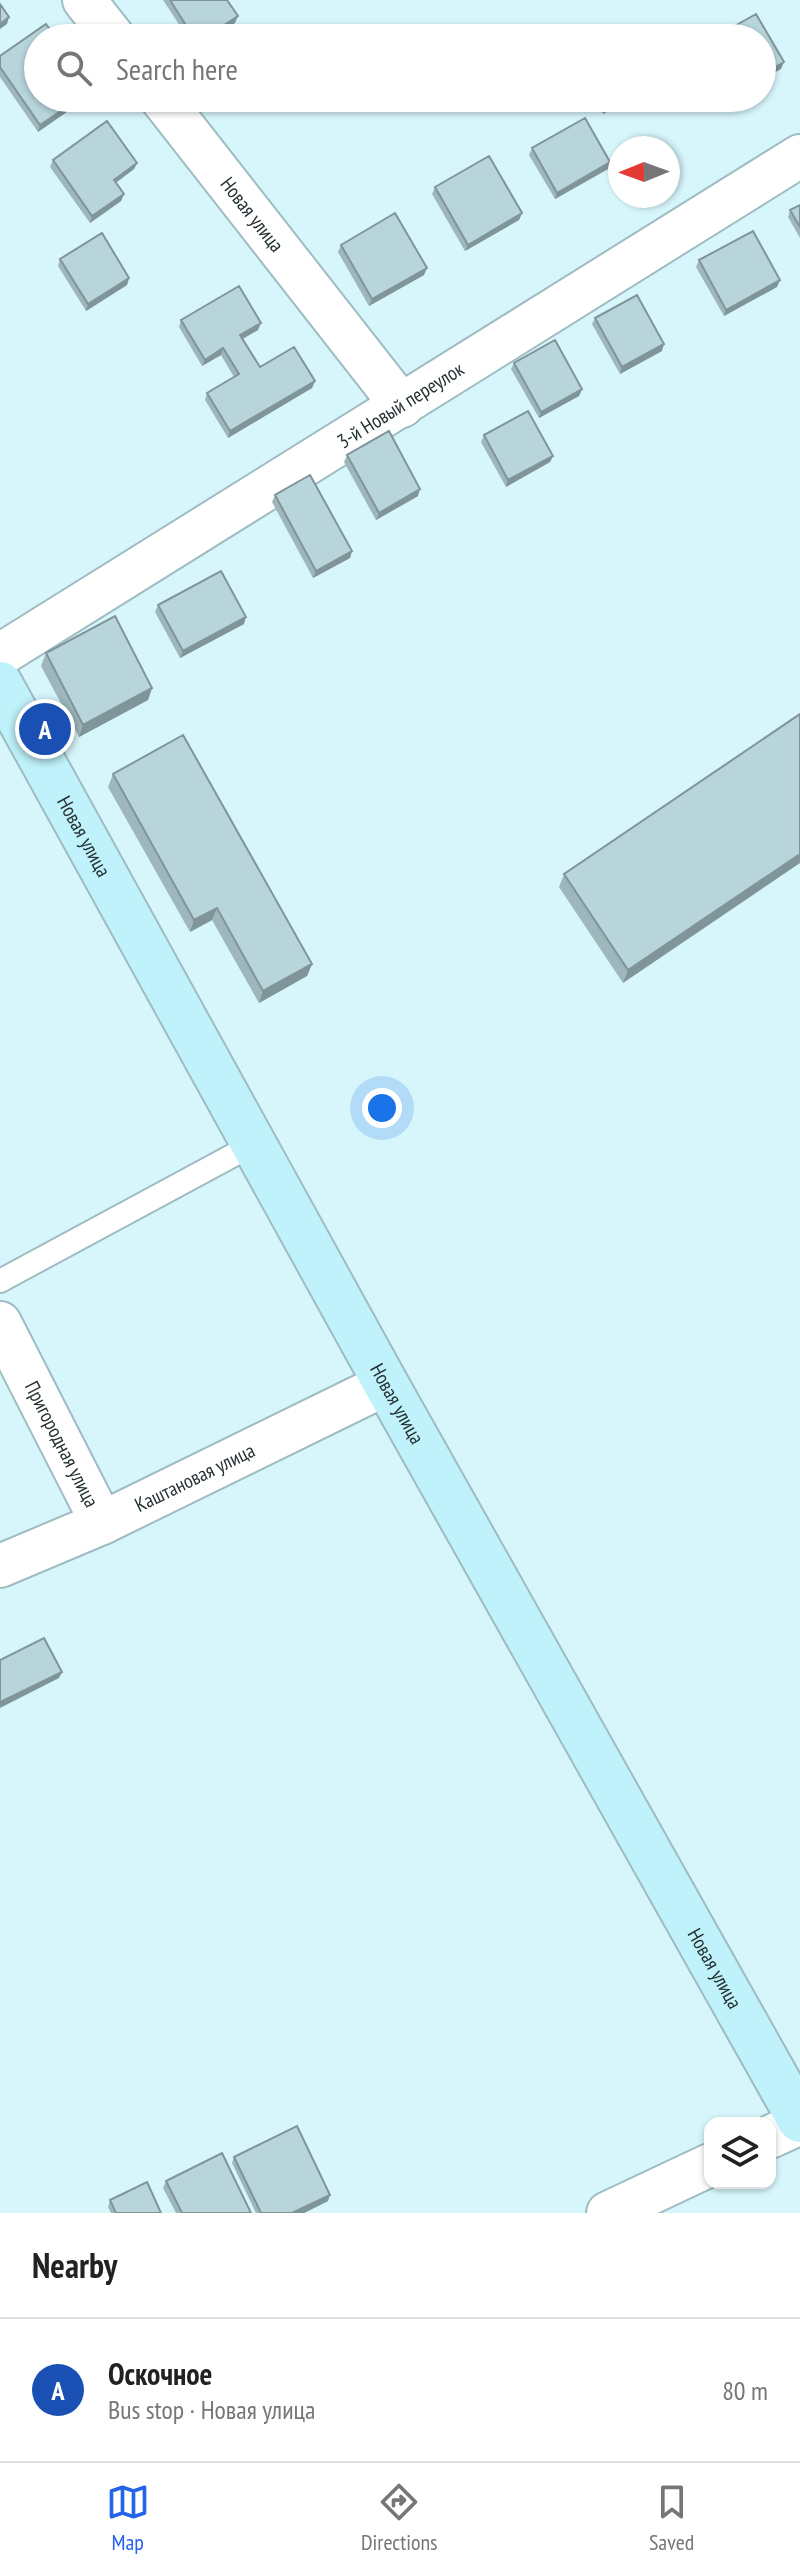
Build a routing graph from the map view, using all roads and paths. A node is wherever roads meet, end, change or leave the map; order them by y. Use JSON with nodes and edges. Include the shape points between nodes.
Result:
{"nodes":[{"id":1,"x":84,"y":0,"type":"edge"},
{"id":2,"x":103,"y":24,"type":"edge"},
{"id":3,"x":172,"y":112,"type":"edge"},
{"id":4,"x":800,"y":156,"type":"edge"},
{"id":5,"x":402,"y":406,"type":"junction"},
{"id":6,"x":0,"y":655,"type":"edge"},
{"id":7,"x":0,"y":684,"type":"edge"},
{"id":8,"x":254,"y":1144,"type":"junction"},
{"id":9,"x":0,"y":1281,"type":"edge"},
{"id":10,"x":0,"y":1323,"type":"edge"},
{"id":11,"x":386,"y":1384,"type":"junction"},
{"id":12,"x":102,"y":1523,"type":"junction"},
{"id":13,"x":0,"y":1566,"type":"edge"},
{"id":14,"x":800,"y":2122,"type":"edge"},
{"id":15,"x":776,"y":2134,"type":"edge"},
{"id":16,"x":704,"y":2168,"type":"edge"},
{"id":17,"x":608,"y":2213,"type":"edge"}],
"edges":[{"from":1,"to":2,"type":"street"},
{"from":3,"to":5,"type":"street","name":"Новая улица"},
{"from":4,"to":5,"type":"street","name":"3-й Новый переулок"},
{"from":5,"to":6,"type":"street","name":"3-й Новый переулок"},
{"from":7,"to":8,"type":"street","name":"Новая улица"},
{"from":8,"to":9,"type":"lane"},
{"from":8,"to":11,"type":"street","name":"Новая улица"},
{"from":10,"to":12,"type":"street","name":"Пригородная улица"},
{"from":11,"to":12,"type":"street","name":"Каштановая улица"},
{"from":11,"to":14,"type":"street","name":"Новая улица"},
{"from":12,"to":13,"type":"street","name":"Каштановая улица"},
{"from":14,"to":15,"type":"street"},
{"from":16,"to":17,"type":"street"}]}
